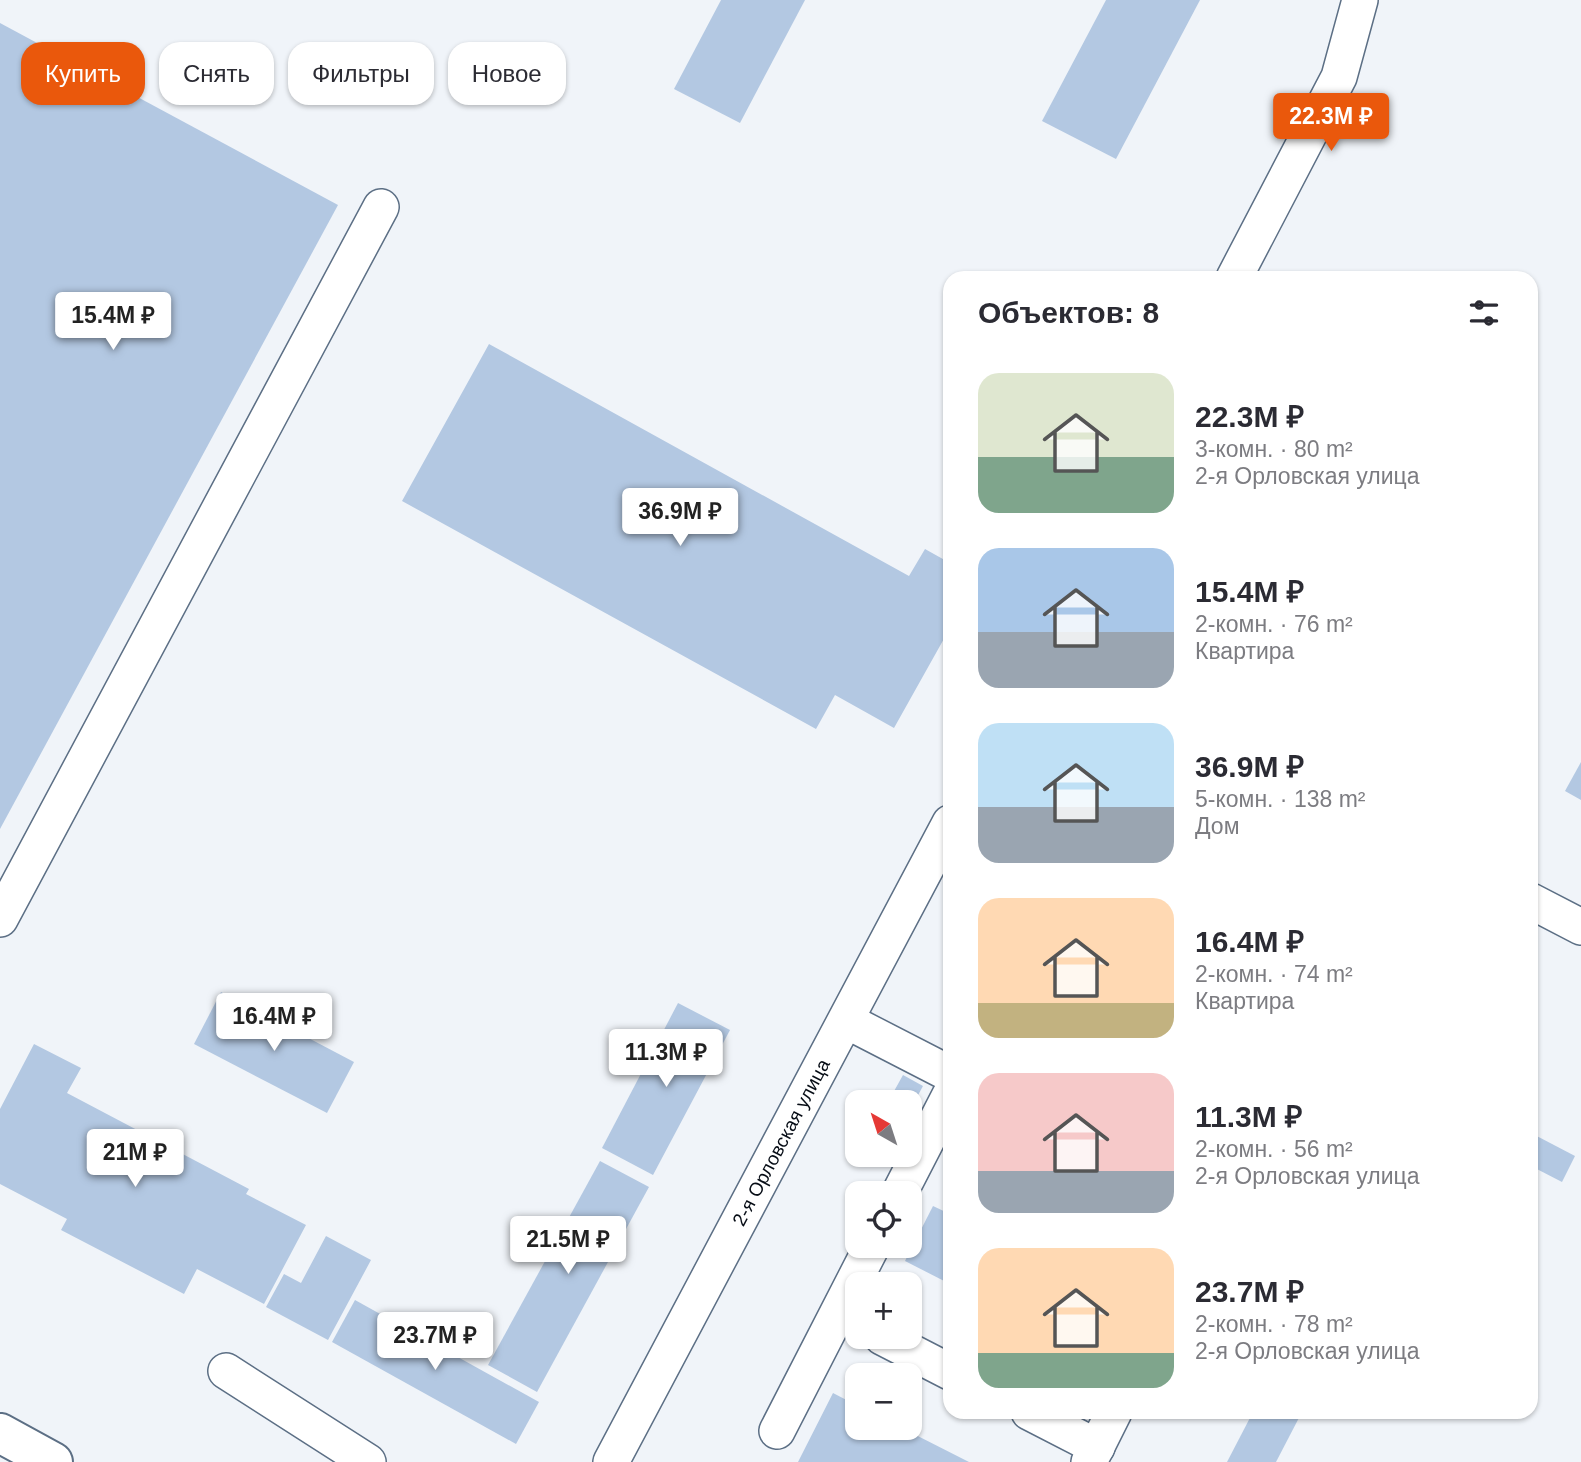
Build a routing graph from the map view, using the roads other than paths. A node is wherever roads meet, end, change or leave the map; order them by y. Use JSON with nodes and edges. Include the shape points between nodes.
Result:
{"nodes":[{"id":1,"x":1360,"y":0,"type":"edge"},
{"id":2,"x":381,"y":207,"type":"dead end"},
{"id":3,"x":1238,"y":271,"type":"edge"},
{"id":4,"x":943,"y":836,"type":"edge"},
{"id":5,"x":1538,"y":905,"type":"edge"},
{"id":6,"x":0,"y":919,"type":"edge"},
{"id":7,"x":1581,"y":927,"type":"edge"},
{"id":8,"x":847,"y":1021,"type":"junction"},
{"id":9,"x":943,"y":1070,"type":"edge"},
{"id":10,"x":943,"y":1109,"type":"edge"},
{"id":11,"x":907,"y":1181,"type":"edge"},
{"id":12,"x":845,"y":1322,"type":"edge"},
{"id":13,"x":905,"y":1349,"type":"edge"},
{"id":14,"x":943,"y":1368,"type":"edge"},
{"id":15,"x":226,"y":1371,"type":"dead end"},
{"id":16,"x":1040,"y":1419,"type":"edge"},
{"id":17,"x":1110,"y":1419,"type":"edge"},
{"id":18,"x":778,"y":1431,"type":"dead end"},
{"id":19,"x":0,"y":1433,"type":"edge"},
{"id":20,"x":1093,"y":1454,"type":"edge"},
{"id":21,"x":53,"y":1462,"type":"edge"},
{"id":22,"x":368,"y":1462,"type":"edge"},
{"id":23,"x":611,"y":1462,"type":"edge"}],
"edges":[{"from":1,"to":3,"type":"street","via":[[1339,77]]},
{"from":2,"to":6,"type":"street"},
{"from":4,"to":8,"type":"street","name":"2-я Орловская улица"},
{"from":5,"to":7,"type":"street"},
{"from":8,"to":9,"type":"street"},
{"from":8,"to":23,"type":"street","name":"2-я Орловская улица"},
{"from":10,"to":11,"type":"street"},
{"from":12,"to":18,"type":"street"},
{"from":13,"to":14,"type":"street"},
{"from":15,"to":22,"type":"street"},
{"from":16,"to":20,"type":"street"},
{"from":17,"to":20,"type":"street"},
{"from":19,"to":21,"type":"main road"}]}
